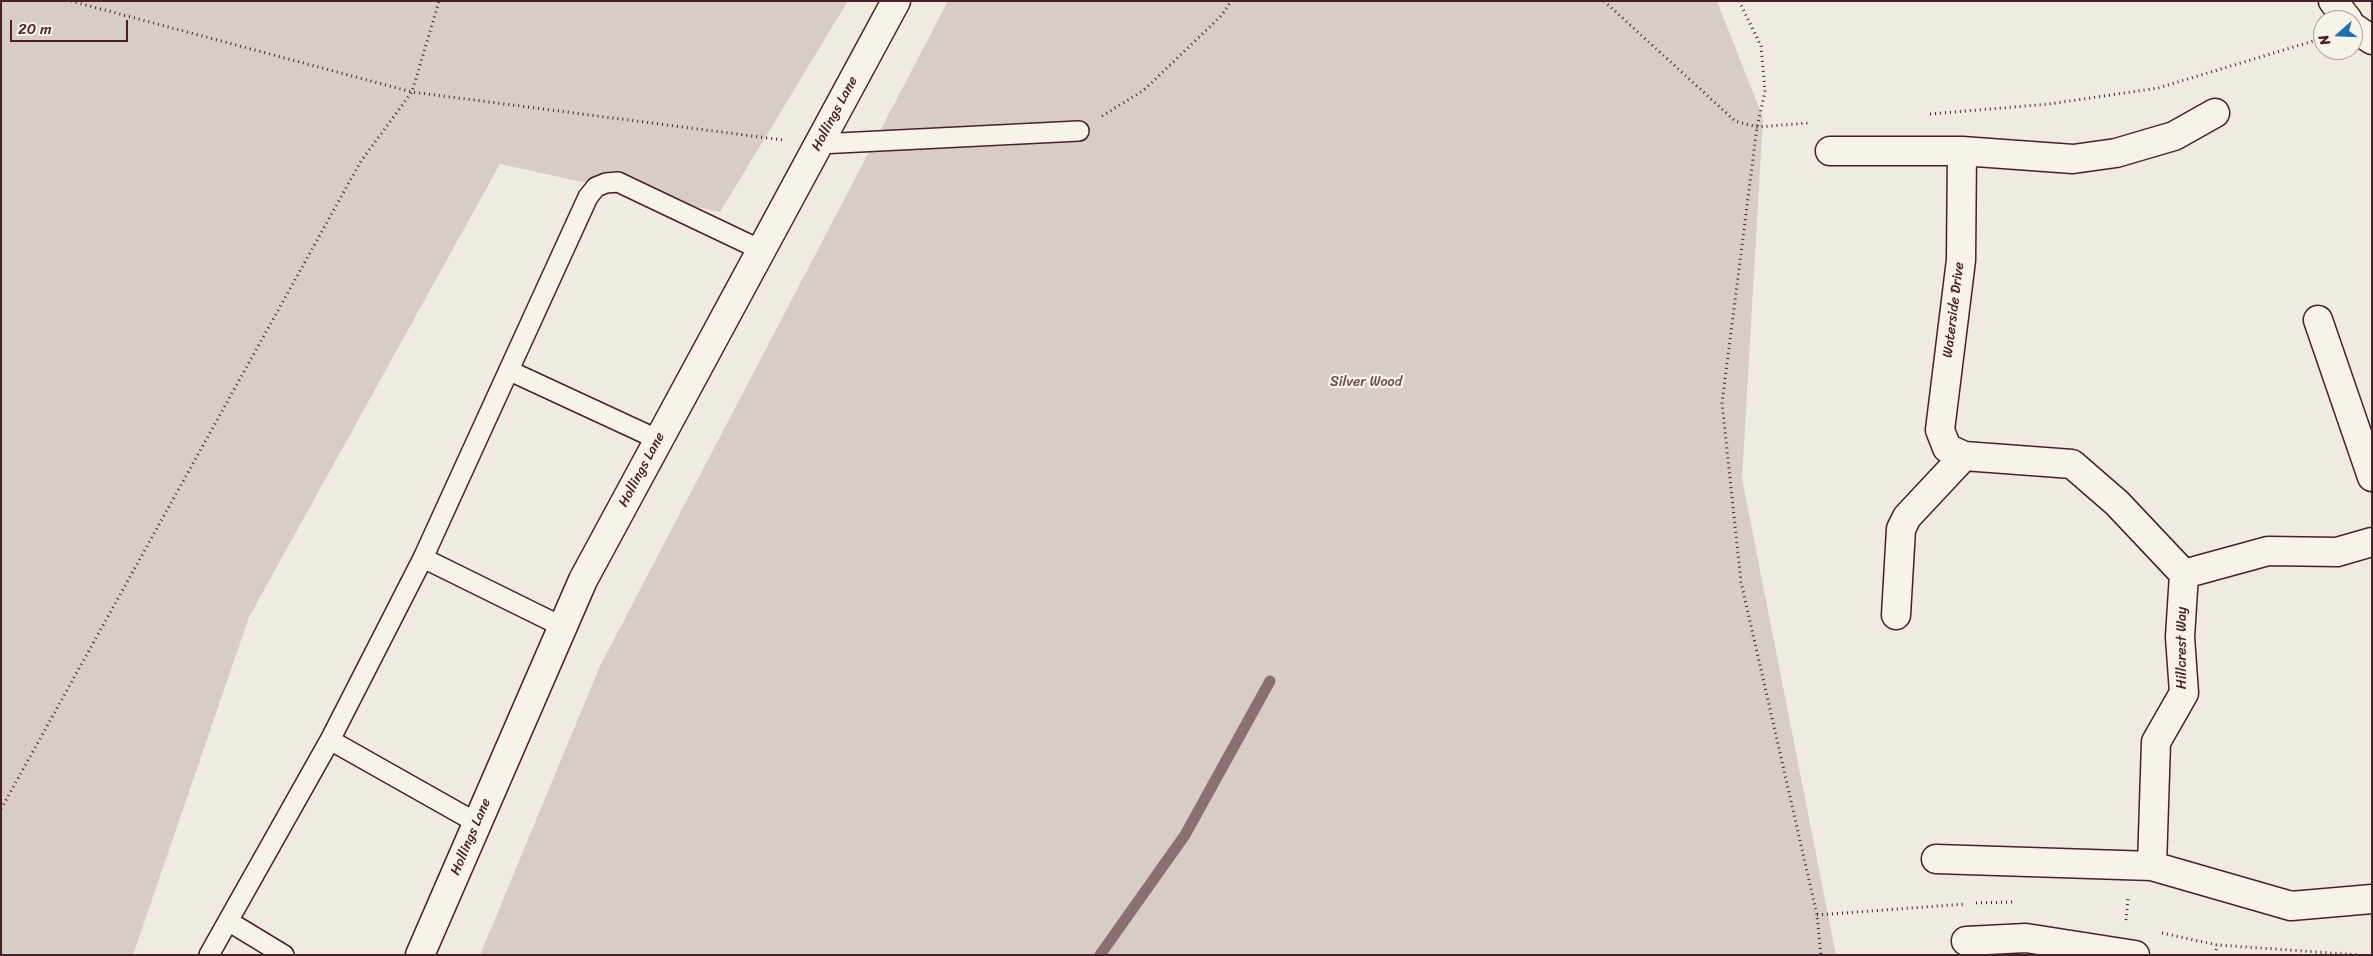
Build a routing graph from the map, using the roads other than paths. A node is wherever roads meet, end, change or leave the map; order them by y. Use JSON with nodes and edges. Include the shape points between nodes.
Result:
{"nodes":[{"id":1,"x":896,"y":1,"type":"edge"},
{"id":2,"x":2215,"y":113,"type":"dead end"},
{"id":3,"x":1078,"y":131,"type":"road end"},
{"id":4,"x":819,"y":144,"type":"junction"},
{"id":5,"x":1830,"y":151,"type":"dead end"},
{"id":6,"x":1962,"y":151,"type":"junction"},
{"id":7,"x":761,"y":250,"type":"junction"},
{"id":8,"x":2318,"y":320,"type":"dead end"},
{"id":9,"x":510,"y":371,"type":"junction"},
{"id":10,"x":659,"y":440,"type":"junction"},
{"id":11,"x":1964,"y":456,"type":"junction"},
{"id":12,"x":2372,"y":477,"type":"edge"},
{"id":13,"x":2372,"y":542,"type":"edge"},
{"id":14,"x":423,"y":558,"type":"junction"},
{"id":15,"x":2184,"y":574,"type":"junction"},
{"id":16,"x":1896,"y":615,"type":"dead end"},
{"id":17,"x":563,"y":627,"type":"junction"},
{"id":18,"x":330,"y":740,"type":"junction"},
{"id":19,"x":477,"y":823,"type":"junction"},
{"id":20,"x":1936,"y":859,"type":"dead end"},
{"id":21,"x":2152,"y":866,"type":"junction"},
{"id":22,"x":2372,"y":899,"type":"edge"},
{"id":23,"x":228,"y":922,"type":"junction"},
{"id":24,"x":1966,"y":941,"type":"dead end"},
{"id":25,"x":209,"y":955,"type":"edge"},
{"id":26,"x":284,"y":955,"type":"edge"},
{"id":27,"x":420,"y":955,"type":"edge"},
{"id":28,"x":2135,"y":955,"type":"edge"}],
"edges":[{"from":1,"to":4,"type":"street","name":"Hollings Lane"},
{"from":2,"to":6,"type":"street","via":[[2174,136],[2116,153],[2073,159]]},
{"from":3,"to":4,"type":"lane"},
{"from":4,"to":7,"type":"street","name":"Hollings Lane"},
{"from":5,"to":6,"type":"street"},
{"from":6,"to":11,"type":"street","name":"Waterside Drive","via":[[1961,260],[1940,430],[1947,448]]},
{"from":7,"to":9,"type":"lane","via":[[618,182],[606,182],[596,187],[588,197]]},
{"from":7,"to":10,"type":"street","name":"Hollings Lane"},
{"from":8,"to":12,"type":"street"},
{"from":9,"to":10,"type":"lane"},
{"from":9,"to":14,"type":"lane"},
{"from":10,"to":17,"type":"street","name":"Hollings Lane","via":[[583,580]]},
{"from":11,"to":15,"type":"street","via":[[2072,464],[2117,503]]},
{"from":11,"to":16,"type":"street","via":[[1907,517],[1901,530]]},
{"from":13,"to":15,"type":"street","via":[[2337,552],[2268,551]]},
{"from":14,"to":17,"type":"lane"},
{"from":14,"to":18,"type":"lane"},
{"from":15,"to":21,"type":"street","name":"Hillcrest Way","via":[[2180,637],[2184,693],[2156,742]]},
{"from":17,"to":19,"type":"street","name":"Hollings Lane"},
{"from":18,"to":19,"type":"lane"},
{"from":18,"to":23,"type":"lane"},
{"from":19,"to":27,"type":"street","name":"Hollings Lane"},
{"from":20,"to":21,"type":"street"},
{"from":21,"to":22,"type":"street","via":[[2291,906]]},
{"from":23,"to":25,"type":"lane"},
{"from":23,"to":26,"type":"lane"},
{"from":24,"to":28,"type":"street","via":[[2026,938]]}]}
